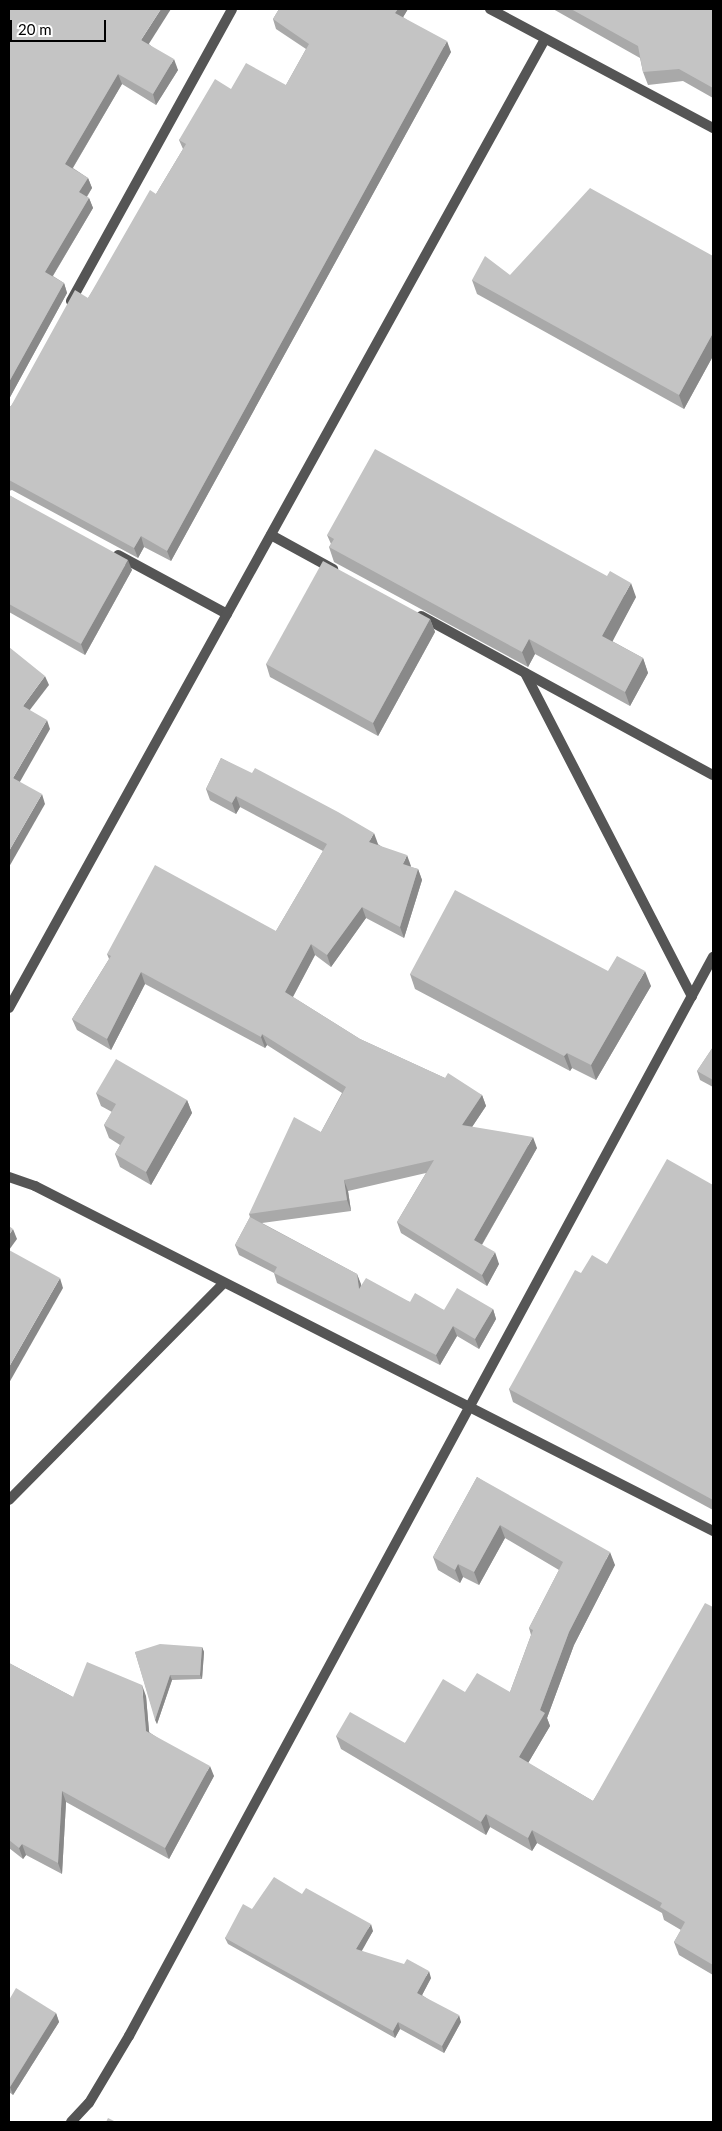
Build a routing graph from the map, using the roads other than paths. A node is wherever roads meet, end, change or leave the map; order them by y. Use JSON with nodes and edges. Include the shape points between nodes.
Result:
{"nodes":[{"id":1,"x":232,"y":9,"type":"edge"},
{"id":2,"x":490,"y":9,"type":"edge"},
{"id":3,"x":545,"y":39,"type":"junction"},
{"id":4,"x":713,"y":128,"type":"edge"},
{"id":5,"x":66,"y":310,"type":"edge"},
{"id":6,"x":270,"y":534,"type":"junction"},
{"id":7,"x":105,"y":548,"type":"edge"},
{"id":8,"x":341,"y":573,"type":"edge"},
{"id":9,"x":411,"y":611,"type":"edge"},
{"id":10,"x":227,"y":614,"type":"junction"},
{"id":11,"x":525,"y":673,"type":"junction"},
{"id":12,"x":713,"y":775,"type":"edge"},
{"id":13,"x":713,"y":957,"type":"edge"},
{"id":14,"x":692,"y":996,"type":"junction"},
{"id":15,"x":9,"y":1008,"type":"edge"},
{"id":16,"x":9,"y":1177,"type":"edge"},
{"id":17,"x":224,"y":1283,"type":"junction"},
{"id":18,"x":466,"y":1407,"type":"junction"},
{"id":19,"x":9,"y":1500,"type":"edge"},
{"id":20,"x":713,"y":1531,"type":"edge"},
{"id":21,"x":71,"y":2122,"type":"edge"}],
"edges":[{"from":1,"to":5,"type":"street"},
{"from":2,"to":3,"type":"street"},
{"from":3,"to":4,"type":"street"},
{"from":3,"to":6,"type":"street"},
{"from":6,"to":8,"type":"street"},
{"from":6,"to":10,"type":"street"},
{"from":7,"to":10,"type":"street"},
{"from":9,"to":11,"type":"street"},
{"from":10,"to":15,"type":"street"},
{"from":11,"to":12,"type":"street"},
{"from":11,"to":14,"type":"street"},
{"from":13,"to":14,"type":"street"},
{"from":14,"to":18,"type":"street"},
{"from":16,"to":17,"type":"street","via":[[35,1186]]},
{"from":17,"to":18,"type":"street"},
{"from":17,"to":19,"type":"street"},
{"from":18,"to":20,"type":"street"},
{"from":18,"to":21,"type":"street","via":[[129,2036],[89,2103]]}]}
